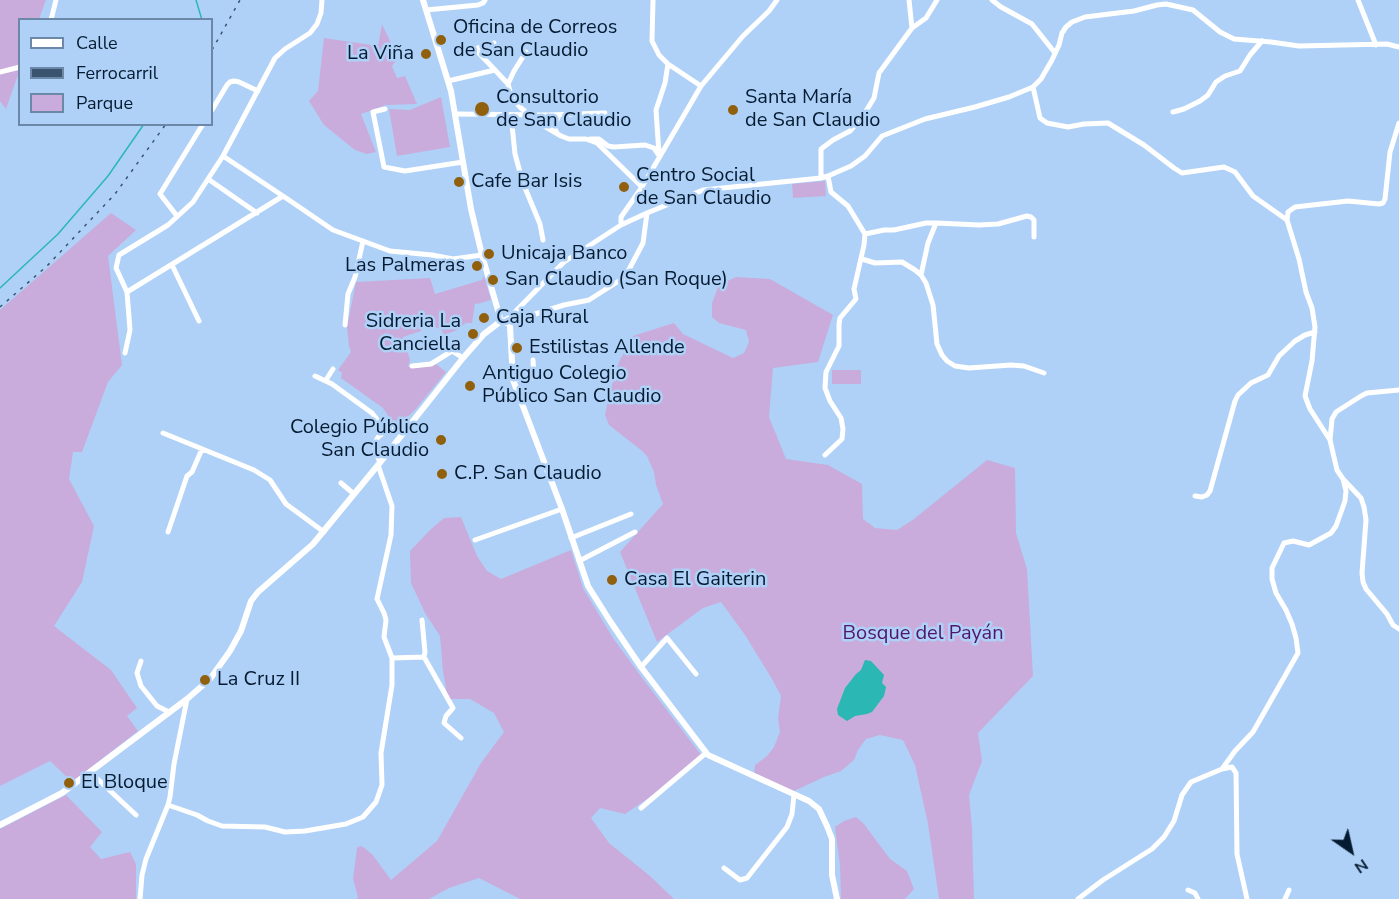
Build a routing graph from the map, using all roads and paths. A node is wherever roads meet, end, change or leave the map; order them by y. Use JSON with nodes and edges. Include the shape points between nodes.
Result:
{"nodes":[{"id":1,"x":56,"y":0,"type":"edge"},
{"id":2,"x":322,"y":0,"type":"edge"},
{"id":3,"x":423,"y":0,"type":"edge"},
{"id":4,"x":485,"y":0,"type":"edge"},
{"id":5,"x":653,"y":0,"type":"edge"},
{"id":6,"x":777,"y":0,"type":"edge"},
{"id":7,"x":909,"y":0,"type":"edge"},
{"id":8,"x":937,"y":0,"type":"edge"},
{"id":9,"x":992,"y":0,"type":"edge"},
{"id":10,"x":1358,"y":0,"type":"edge"},
{"id":11,"x":1158,"y":2,"type":"edge"},
{"id":12,"x":426,"y":10,"type":"junction"},
{"id":13,"x":52,"y":18,"type":"edge"},
{"id":14,"x":912,"y":28,"type":"junction"},
{"id":15,"x":1262,"y":41,"type":"junction"},
{"id":16,"x":494,"y":43,"type":"dead end"},
{"id":17,"x":1376,"y":45,"type":"junction"},
{"id":18,"x":1399,"y":46,"type":"edge"},
{"id":19,"x":526,"y":52,"type":"dead end"},
{"id":20,"x":1055,"y":53,"type":"junction"},
{"id":21,"x":668,"y":64,"type":"junction"},
{"id":22,"x":18,"y":68,"type":"edge"},
{"id":23,"x":495,"y":70,"type":"junction"},
{"id":24,"x":0,"y":72,"type":"edge"},
{"id":25,"x":448,"y":81,"type":"junction"},
{"id":26,"x":508,"y":84,"type":"junction"},
{"id":27,"x":701,"y":86,"type":"junction"},
{"id":28,"x":1034,"y":87,"type":"junction"},
{"id":29,"x":258,"y":91,"type":"junction"},
{"id":30,"x":213,"y":108,"type":"edge"},
{"id":31,"x":385,"y":109,"type":"dead end"},
{"id":32,"x":1173,"y":112,"type":"dead end"},
{"id":33,"x":605,"y":113,"type":"dead end"},
{"id":34,"x":455,"y":114,"type":"junction"},
{"id":35,"x":530,"y":114,"type":"junction"},
{"id":36,"x":511,"y":115,"type":"junction"},
{"id":37,"x":559,"y":115,"type":"junction"},
{"id":38,"x":548,"y":116,"type":"junction"},
{"id":39,"x":1399,"y":123,"type":"edge"},
{"id":40,"x":543,"y":125,"type":"junction"},
{"id":41,"x":202,"y":126,"type":"edge"},
{"id":42,"x":557,"y":133,"type":"junction"},
{"id":43,"x":586,"y":139,"type":"junction"},
{"id":44,"x":223,"y":156,"type":"junction"},
{"id":45,"x":660,"y":156,"type":"junction"},
{"id":46,"x":463,"y":162,"type":"junction"},
{"id":47,"x":828,"y":176,"type":"junction"},
{"id":48,"x":821,"y":178,"type":"junction"},
{"id":49,"x":208,"y":179,"type":"junction"},
{"id":50,"x":642,"y":187,"type":"junction"},
{"id":51,"x":283,"y":196,"type":"junction"},
{"id":52,"x":257,"y":213,"type":"junction"},
{"id":53,"x":647,"y":213,"type":"junction"},
{"id":54,"x":177,"y":216,"type":"junction"},
{"id":55,"x":1287,"y":220,"type":"junction"},
{"id":56,"x":936,"y":223,"type":"junction"},
{"id":57,"x":621,"y":225,"type":"junction"},
{"id":58,"x":865,"y":234,"type":"junction"},
{"id":59,"x":1034,"y":237,"type":"dead end"},
{"id":60,"x":543,"y":240,"type":"dead end"},
{"id":61,"x":363,"y":241,"type":"junction"},
{"id":62,"x":482,"y":255,"type":"junction"},
{"id":63,"x":862,"y":259,"type":"junction"},
{"id":64,"x":172,"y":265,"type":"junction"},
{"id":65,"x":921,"y":275,"type":"junction"},
{"id":66,"x":127,"y":292,"type":"junction"},
{"id":67,"x":199,"y":321,"type":"dead end"},
{"id":68,"x":502,"y":321,"type":"junction"},
{"id":69,"x":345,"y":325,"type":"dead end"},
{"id":70,"x":1315,"y":332,"type":"junction"},
{"id":71,"x":125,"y":353,"type":"dead end"},
{"id":72,"x":463,"y":358,"type":"junction"},
{"id":73,"x":533,"y":360,"type":"dead end"},
{"id":74,"x":412,"y":366,"type":"dead end"},
{"id":75,"x":333,"y":369,"type":"dead end"},
{"id":76,"x":1044,"y":374,"type":"dead end"},
{"id":77,"x":315,"y":376,"type":"dead end"},
{"id":78,"x":326,"y":380,"type":"junction"},
{"id":79,"x":513,"y":380,"type":"junction"},
{"id":80,"x":1399,"y":390,"type":"edge"},
{"id":81,"x":386,"y":430,"type":"junction"},
{"id":82,"x":404,"y":431,"type":"junction"},
{"id":83,"x":163,"y":433,"type":"dead end"},
{"id":84,"x":1330,"y":440,"type":"junction"},
{"id":85,"x":202,"y":449,"type":"junction"},
{"id":86,"x":825,"y":455,"type":"dead end"},
{"id":87,"x":379,"y":464,"type":"junction"},
{"id":88,"x":1343,"y":479,"type":"junction"},
{"id":89,"x":341,"y":483,"type":"dead end"},
{"id":90,"x":354,"y":494,"type":"junction"},
{"id":91,"x":1195,"y":496,"type":"dead end"},
{"id":92,"x":562,"y":509,"type":"junction"},
{"id":93,"x":631,"y":513,"type":"dead end"},
{"id":94,"x":168,"y":532,"type":"dead end"},
{"id":95,"x":324,"y":532,"type":"junction"},
{"id":96,"x":634,"y":532,"type":"dead end"},
{"id":97,"x":571,"y":538,"type":"junction"},
{"id":98,"x":475,"y":540,"type":"dead end"},
{"id":99,"x":579,"y":561,"type":"junction"},
{"id":100,"x":422,"y":620,"type":"dead end"},
{"id":101,"x":1399,"y":629,"type":"edge"},
{"id":102,"x":424,"y":657,"type":"junction"},
{"id":103,"x":392,"y":658,"type":"junction"},
{"id":104,"x":141,"y":661,"type":"dead end"},
{"id":105,"x":641,"y":667,"type":"junction"},
{"id":106,"x":696,"y":674,"type":"dead end"},
{"id":107,"x":187,"y":699,"type":"junction"},
{"id":108,"x":170,"y":712,"type":"junction"},
{"id":109,"x":461,"y":738,"type":"dead end"},
{"id":110,"x":706,"y":753,"type":"junction"},
{"id":111,"x":1222,"y":769,"type":"junction"},
{"id":112,"x":90,"y":772,"type":"junction"},
{"id":113,"x":794,"y":795,"type":"junction"},
{"id":114,"x":168,"y":806,"type":"junction"},
{"id":115,"x":641,"y":808,"type":"dead end"},
{"id":116,"x":136,"y":815,"type":"dead end"},
{"id":117,"x":0,"y":825,"type":"edge"},
{"id":118,"x":724,"y":868,"type":"dead end"},
{"id":119,"x":1188,"y":890,"type":"dead end"},
{"id":120,"x":1289,"y":890,"type":"dead end"},
{"id":121,"x":140,"y":899,"type":"edge"},
{"id":122,"x":837,"y":899,"type":"edge"},
{"id":123,"x":1077,"y":899,"type":"edge"},
{"id":124,"x":1198,"y":899,"type":"edge"},
{"id":125,"x":1247,"y":899,"type":"edge"},
{"id":126,"x":1285,"y":899,"type":"edge"}],
"edges":[{"from":1,"to":13,"type":"street"},
{"from":2,"to":29,"type":"street","via":[[314,29],[275,58]]},
{"from":3,"to":12,"type":"street"},
{"from":4,"to":12,"type":"street","via":[[478,5]]},
{"from":5,"to":21,"type":"street","via":[[652,41]]},
{"from":6,"to":27,"type":"street"},
{"from":7,"to":14,"type":"street"},
{"from":8,"to":14,"type":"street","via":[[926,18]]},
{"from":9,"to":20,"type":"street","via":[[1032,24]]},
{"from":10,"to":17,"type":"street"},
{"from":11,"to":15,"type":"street","via":[[1193,10],[1234,39]]},
{"from":11,"to":20,"type":"street","via":[[1134,11],[1072,22],[1062,33]]},
{"from":12,"to":25,"type":"street"},
{"from":14,"to":48,"type":"street","via":[[879,73],[874,98],[863,116],[850,131],[821,149]]},
{"from":15,"to":17,"type":"street","via":[[1299,46]]},
{"from":15,"to":32,"type":"street","via":[[1240,71],[1216,82],[1200,101]]},
{"from":16,"to":23,"type":"street","via":[[475,49]]},
{"from":17,"to":18,"type":"street"},
{"from":19,"to":26,"type":"street"},
{"from":20,"to":28,"type":"street"},
{"from":21,"to":27,"type":"street"},
{"from":21,"to":45,"type":"street","via":[[656,110]]},
{"from":22,"to":24,"type":"street"},
{"from":23,"to":25,"type":"street"},
{"from":23,"to":26,"type":"street"},
{"from":25,"to":34,"type":"street"},
{"from":26,"to":35,"type":"street","via":[[512,98]]},
{"from":27,"to":45,"type":"street"},
{"from":28,"to":47,"type":"street","via":[[882,136],[865,156]]},
{"from":28,"to":55,"type":"street","via":[[1040,118],[1047,123],[1068,127],[1108,123],[1182,173],[1224,167],[1235,172],[1253,196]]},
{"from":29,"to":30,"type":"street","via":[[234,81],[226,85]]},
{"from":29,"to":44,"type":"street"},
{"from":31,"to":46,"type":"street","via":[[373,112],[384,167],[405,171]]},
{"from":33,"to":37,"type":"street"},
{"from":34,"to":36,"type":"street"},
{"from":34,"to":46,"type":"street"},
{"from":35,"to":36,"type":"street"},
{"from":35,"to":38,"type":"street"},
{"from":35,"to":40,"type":"street"},
{"from":36,"to":60,"type":"street","via":[[515,154]]},
{"from":37,"to":38,"type":"street"},
{"from":37,"to":42,"type":"street","via":[[554,127]]},
{"from":38,"to":40,"type":"street"},
{"from":38,"to":42,"type":"street"},
{"from":39,"to":55,"type":"street","via":[[1390,152],[1383,203],[1348,201],[1295,207],[1288,212]]},
{"from":40,"to":42,"type":"street"},
{"from":41,"to":54,"type":"street","via":[[160,194]]},
{"from":42,"to":43,"type":"street","via":[[568,139]]},
{"from":43,"to":45,"type":"street","via":[[599,139],[614,147],[645,144]]},
{"from":43,"to":50,"type":"street","via":[[597,143]]},
{"from":44,"to":49,"type":"street"},
{"from":44,"to":51,"type":"street"},
{"from":45,"to":50,"type":"street"},
{"from":46,"to":62,"type":"street"},
{"from":47,"to":48,"type":"street"},
{"from":47,"to":58,"type":"street","via":[[831,192],[848,207]]},
{"from":48,"to":53,"type":"street","via":[[704,190]]},
{"from":49,"to":52,"type":"street"},
{"from":49,"to":54,"type":"street","via":[[193,202]]},
{"from":50,"to":57,"type":"street","via":[[621,217]]},
{"from":51,"to":52,"type":"street"},
{"from":51,"to":61,"type":"street","via":[[333,230]]},
{"from":52,"to":64,"type":"street"},
{"from":53,"to":57,"type":"street"},
{"from":53,"to":68,"type":"street","via":[[643,243],[625,278],[589,300]]},
{"from":54,"to":66,"type":"street","via":[[119,255],[116,268]]},
{"from":55,"to":70,"type":"street"},
{"from":56,"to":58,"type":"street"},
{"from":56,"to":59,"type":"street","via":[[998,224],[1027,216],[1034,220]]},
{"from":56,"to":65,"type":"street"},
{"from":57,"to":68,"type":"street","via":[[564,262]]},
{"from":58,"to":63,"type":"street"},
{"from":61,"to":62,"type":"street","via":[[390,251],[453,259]]},
{"from":61,"to":69,"type":"street","via":[[348,294]]},
{"from":62,"to":68,"type":"street"},
{"from":63,"to":65,"type":"street","via":[[875,263],[902,262]]},
{"from":63,"to":86,"type":"street","via":[[854,289],[856,299],[840,318],[838,346],[826,372],[825,388],[843,429],[842,439]]},
{"from":64,"to":66,"type":"street"},
{"from":64,"to":67,"type":"street"},
{"from":65,"to":76,"type":"street","via":[[933,305],[937,344],[947,361],[969,368],[1024,366]]},
{"from":66,"to":71,"type":"street","via":[[130,330]]},
{"from":68,"to":72,"type":"street"},
{"from":68,"to":79,"type":"street","via":[[510,326]]},
{"from":70,"to":84,"type":"street","via":[[1305,396]]},
{"from":70,"to":91,"type":"street","via":[[1295,341],[1279,356],[1268,375],[1238,395],[1210,490],[1207,495]]},
{"from":72,"to":74,"type":"street","via":[[452,351],[432,364]]},
{"from":72,"to":82,"type":"street"},
{"from":73,"to":79,"type":"street","via":[[534,378]]},
{"from":75,"to":78,"type":"street"},
{"from":77,"to":78,"type":"street"},
{"from":78,"to":81,"type":"street","via":[[372,413]]},
{"from":79,"to":92,"type":"street"},
{"from":80,"to":84,"type":"street","via":[[1367,393],[1336,411]]},
{"from":81,"to":82,"type":"street"},
{"from":81,"to":87,"type":"street","via":[[375,443]]},
{"from":82,"to":87,"type":"street"},
{"from":83,"to":85,"type":"street"},
{"from":84,"to":88,"type":"street","via":[[1334,462]]},
{"from":85,"to":94,"type":"street","via":[[187,476]]},
{"from":85,"to":95,"type":"street","via":[[270,480],[286,504]]},
{"from":87,"to":90,"type":"street"},
{"from":87,"to":103,"type":"street","via":[[392,506],[391,535],[377,598],[386,620],[384,637]]},
{"from":88,"to":101,"type":"street","via":[[1364,507],[1363,582]]},
{"from":88,"to":111,"type":"street","via":[[1345,501],[1331,533],[1309,545],[1284,543],[1272,568],[1276,593],[1292,624],[1298,653],[1253,732]]},
{"from":89,"to":90,"type":"street"},
{"from":90,"to":95,"type":"street"},
{"from":92,"to":97,"type":"street"},
{"from":92,"to":98,"type":"street"},
{"from":93,"to":97,"type":"street"},
{"from":95,"to":107,"type":"street","via":[[258,592],[221,666]]},
{"from":96,"to":99,"type":"street"},
{"from":97,"to":99,"type":"street"},
{"from":99,"to":105,"type":"street","via":[[588,586]]},
{"from":100,"to":102,"type":"street"},
{"from":102,"to":103,"type":"street"},
{"from":102,"to":109,"type":"street","via":[[453,708],[444,723]]},
{"from":103,"to":114,"type":"street","via":[[392,686],[381,753],[382,785],[376,802],[363,817],[346,824],[285,832],[222,825]]},
{"from":104,"to":108,"type":"street","via":[[137,673],[141,686],[153,703]]},
{"from":105,"to":106,"type":"street","via":[[668,638]]},
{"from":105,"to":110,"type":"street"},
{"from":107,"to":108,"type":"street"},
{"from":107,"to":114,"type":"street"},
{"from":108,"to":112,"type":"street"},
{"from":110,"to":113,"type":"street"},
{"from":110,"to":115,"type":"street"},
{"from":111,"to":123,"type":"street","via":[[1191,782],[1182,795],[1174,821],[1152,849]]},
{"from":111,"to":125,"type":"street","via":[[1232,767],[1236,773],[1238,854]]},
{"from":112,"to":116,"type":"street"},
{"from":112,"to":117,"type":"street","via":[[62,793]]},
{"from":113,"to":118,"type":"street","via":[[787,827],[747,878],[740,880]]},
{"from":113,"to":122,"type":"street","via":[[819,809],[827,826],[832,839]]},
{"from":114,"to":121,"type":"street","via":[[141,875]]},
{"from":119,"to":124,"type":"street"},
{"from":120,"to":126,"type":"street"}]}
